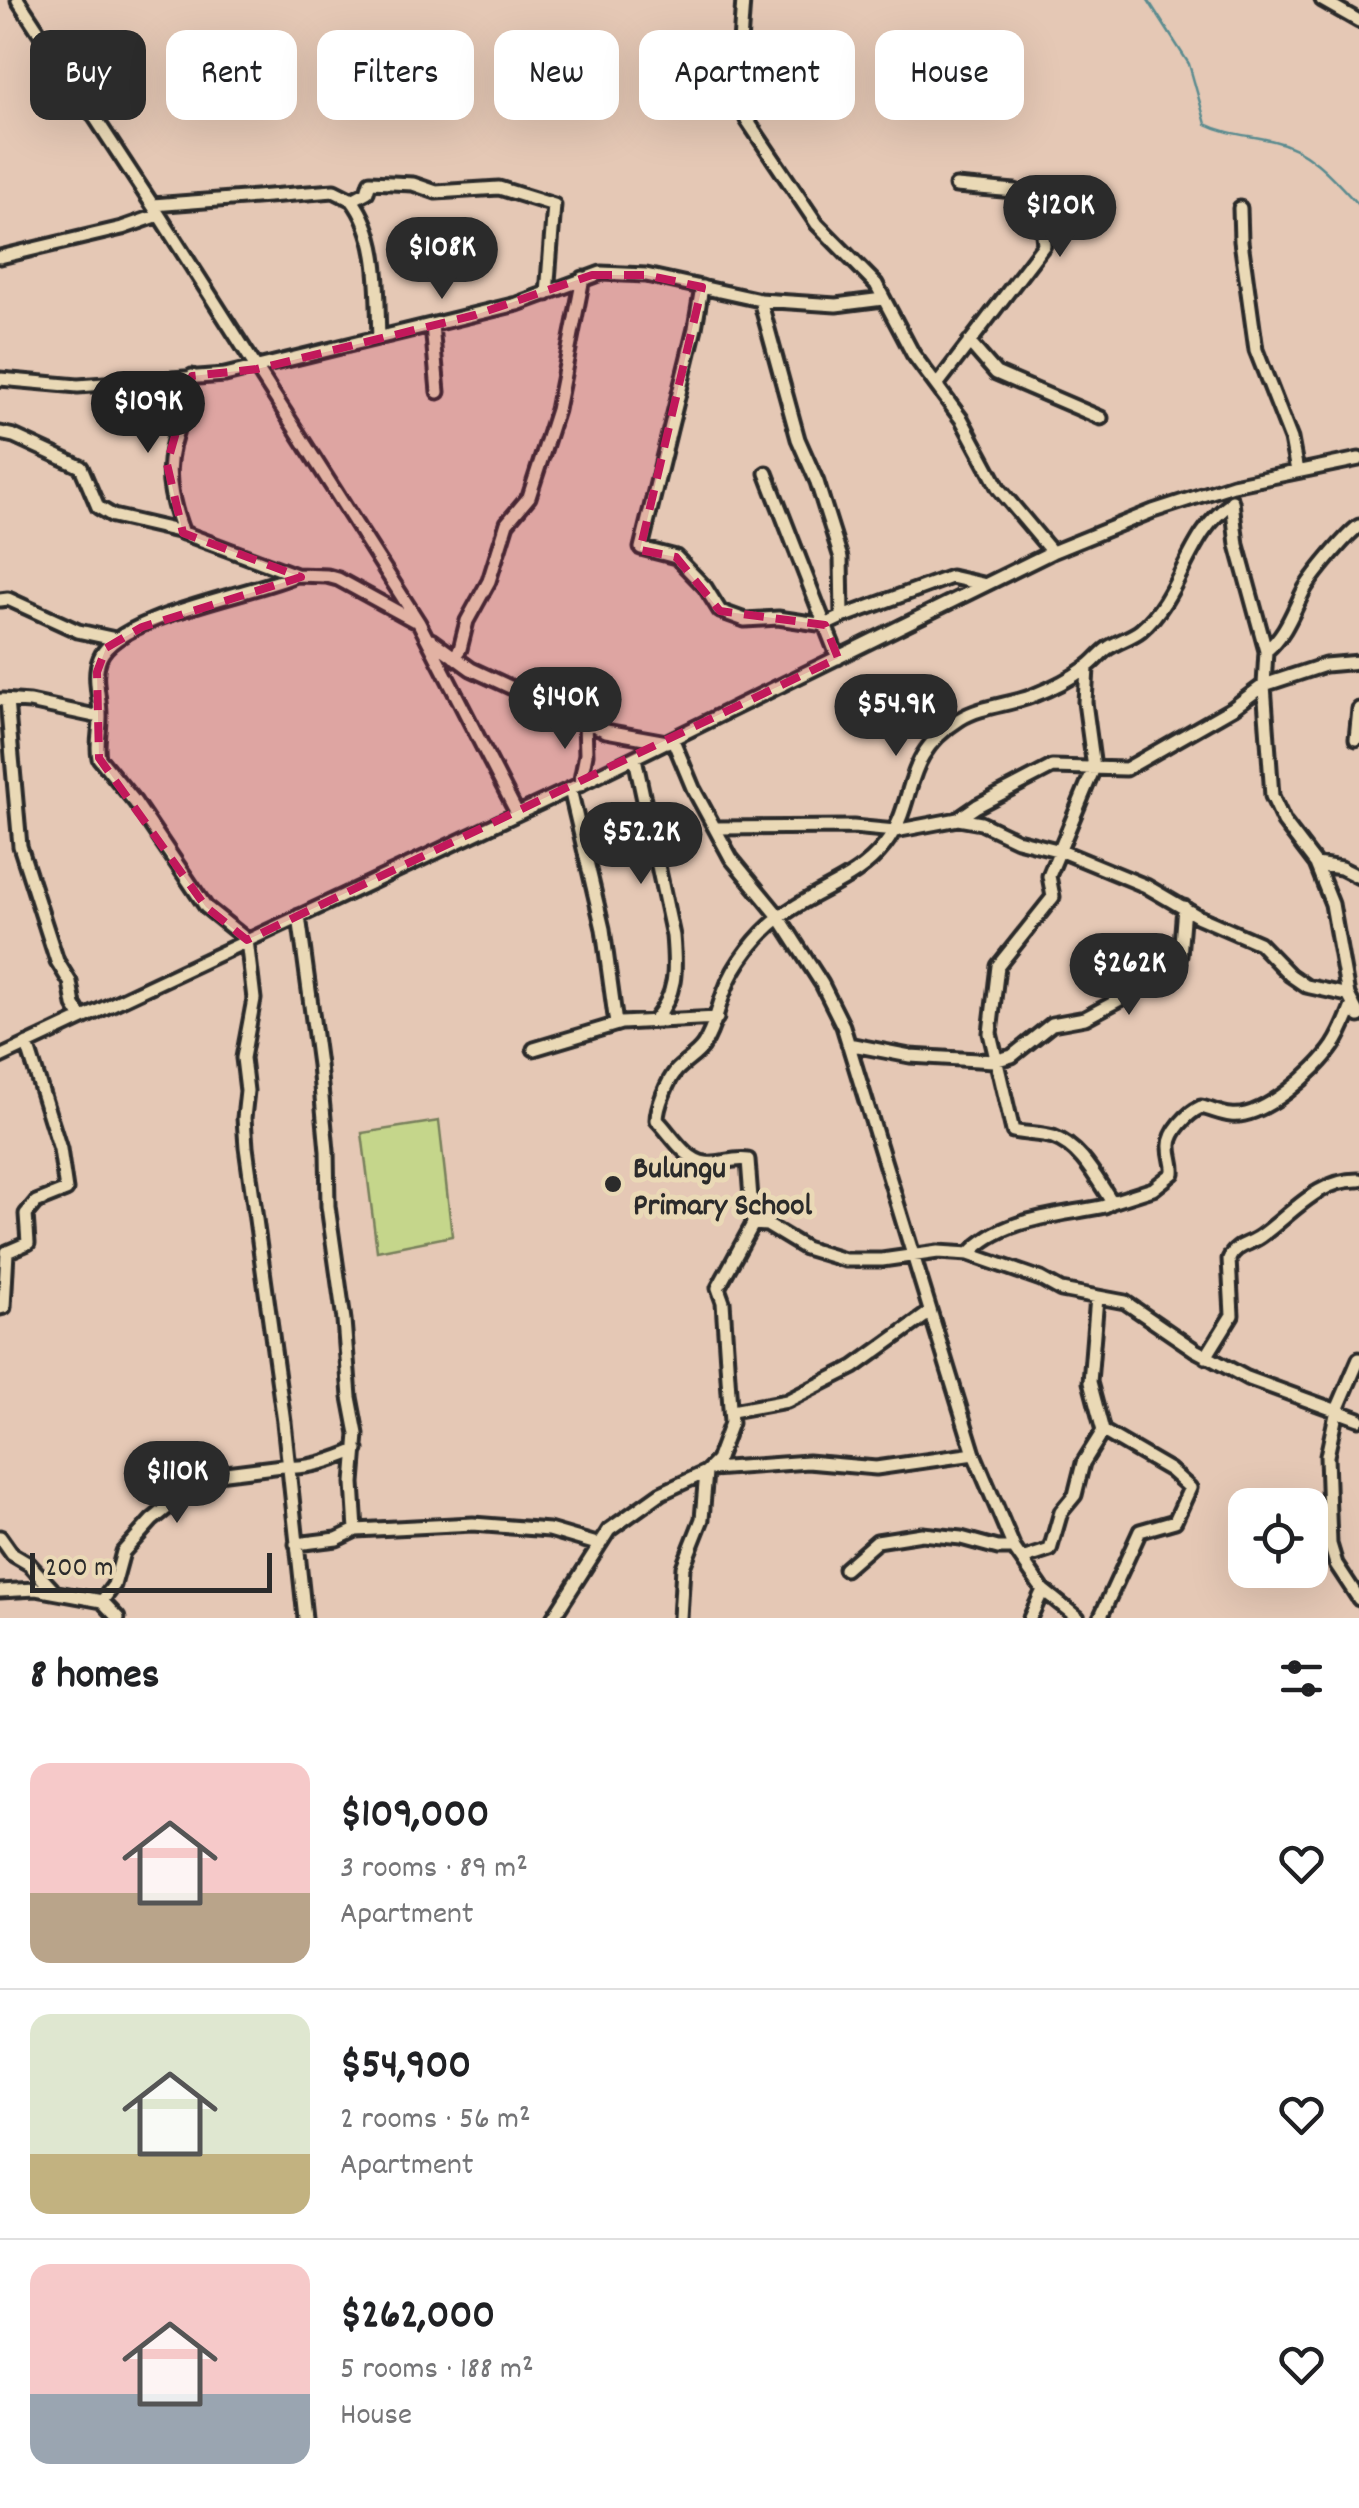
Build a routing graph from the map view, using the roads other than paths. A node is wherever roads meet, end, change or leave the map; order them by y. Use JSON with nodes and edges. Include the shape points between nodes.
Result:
{"nodes":[{"id":1,"x":18,"y":0,"type":"edge"},
{"id":2,"x":743,"y":0,"type":"edge"},
{"id":3,"x":1322,"y":0,"type":"edge"},
{"id":4,"x":1359,"y":21,"type":"edge"},
{"id":5,"x":956,"y":186,"type":"dead end"},
{"id":6,"x":352,"y":200,"type":"junction"},
{"id":7,"x":1240,"y":208,"type":"dead end"},
{"id":8,"x":156,"y":210,"type":"junction"},
{"id":9,"x":0,"y":257,"type":"edge"},
{"id":10,"x":583,"y":278,"type":"junction"},
{"id":11,"x":702,"y":287,"type":"junction"},
{"id":12,"x":547,"y":294,"type":"junction"},
{"id":13,"x":883,"y":299,"type":"junction"},
{"id":14,"x":760,"y":300,"type":"junction"},
{"id":15,"x":432,"y":326,"type":"junction"},
{"id":16,"x":380,"y":338,"type":"junction"},
{"id":17,"x":969,"y":342,"type":"junction"},
{"id":18,"x":257,"y":369,"type":"junction"},
{"id":19,"x":192,"y":376,"type":"junction"},
{"id":20,"x":0,"y":378,"type":"edge"},
{"id":21,"x":936,"y":384,"type":"junction"},
{"id":22,"x":438,"y":392,"type":"dead end"},
{"id":23,"x":1101,"y":418,"type":"dead end"},
{"id":24,"x":0,"y":433,"type":"edge"},
{"id":25,"x":1359,"y":459,"type":"edge"},
{"id":26,"x":1297,"y":471,"type":"junction"},
{"id":27,"x":766,"y":473,"type":"dead end"},
{"id":28,"x":1234,"y":485,"type":"junction"},
{"id":29,"x":1232,"y":503,"type":"junction"},
{"id":30,"x":1359,"y":526,"type":"edge"},
{"id":31,"x":183,"y":533,"type":"junction"},
{"id":32,"x":1052,"y":552,"type":"junction"},
{"id":33,"x":296,"y":575,"type":"junction"},
{"id":34,"x":982,"y":584,"type":"junction"},
{"id":35,"x":0,"y":600,"type":"edge"},
{"id":36,"x":842,"y":617,"type":"junction"},
{"id":37,"x":419,"y":623,"type":"junction"},
{"id":38,"x":825,"y":625,"type":"junction"},
{"id":39,"x":428,"y":638,"type":"junction"},
{"id":40,"x":115,"y":639,"type":"junction"},
{"id":41,"x":1266,"y":651,"type":"junction"},
{"id":42,"x":454,"y":657,"type":"junction"},
{"id":43,"x":838,"y":658,"type":"junction"},
{"id":44,"x":1359,"y":662,"type":"edge"},
{"id":45,"x":1087,"y":668,"type":"junction"},
{"id":46,"x":1264,"y":685,"type":"junction"},
{"id":47,"x":3,"y":701,"type":"edge"},
{"id":48,"x":1359,"y":710,"type":"edge"},
{"id":49,"x":100,"y":718,"type":"junction"},
{"id":50,"x":585,"y":721,"type":"junction"},
{"id":51,"x":1356,"y":739,"type":"dead end"},
{"id":52,"x":670,"y":741,"type":"junction"},
{"id":53,"x":635,"y":758,"type":"junction"},
{"id":54,"x":1094,"y":768,"type":"junction"},
{"id":55,"x":7,"y":770,"type":"edge"},
{"id":56,"x":575,"y":787,"type":"junction"},
{"id":57,"x":517,"y":813,"type":"junction"},
{"id":58,"x":958,"y":819,"type":"junction"},
{"id":59,"x":715,"y":828,"type":"junction"},
{"id":60,"x":895,"y":831,"type":"junction"},
{"id":61,"x":1061,"y":850,"type":"junction"},
{"id":62,"x":1316,"y":864,"type":"junction"},
{"id":63,"x":1359,"y":877,"type":"edge"},
{"id":64,"x":1184,"y":907,"type":"junction"},
{"id":65,"x":299,"y":916,"type":"junction"},
{"id":66,"x":779,"y":918,"type":"junction"},
{"id":67,"x":247,"y":940,"type":"junction"},
{"id":68,"x":1354,"y":1005,"type":"edge"},
{"id":69,"x":82,"y":1018,"type":"junction"},
{"id":70,"x":717,"y":1018,"type":"junction"},
{"id":71,"x":654,"y":1021,"type":"junction"},
{"id":72,"x":616,"y":1024,"type":"junction"},
{"id":73,"x":27,"y":1044,"type":"junction"},
{"id":74,"x":848,"y":1044,"type":"junction"},
{"id":75,"x":534,"y":1049,"type":"dead end"},
{"id":76,"x":0,"y":1057,"type":"edge"},
{"id":77,"x":994,"y":1061,"type":"junction"},
{"id":78,"x":1359,"y":1180,"type":"edge"},
{"id":79,"x":1112,"y":1202,"type":"junction"},
{"id":80,"x":753,"y":1224,"type":"junction"},
{"id":81,"x":969,"y":1254,"type":"junction"},
{"id":82,"x":915,"y":1257,"type":"junction"},
{"id":83,"x":1097,"y":1297,"type":"junction"},
{"id":84,"x":0,"y":1308,"type":"edge"},
{"id":85,"x":930,"y":1313,"type":"junction"},
{"id":86,"x":1206,"y":1357,"type":"junction"},
{"id":87,"x":1359,"y":1359,"type":"edge"},
{"id":88,"x":729,"y":1392,"type":"junction"},
{"id":89,"x":753,"y":1406,"type":"junction"},
{"id":90,"x":732,"y":1410,"type":"junction"},
{"id":91,"x":1336,"y":1410,"type":"junction"},
{"id":92,"x":1359,"y":1419,"type":"edge"},
{"id":93,"x":1104,"y":1431,"type":"junction"},
{"id":94,"x":357,"y":1450,"type":"junction"},
{"id":95,"x":974,"y":1454,"type":"junction"},
{"id":96,"x":289,"y":1468,"type":"junction"},
{"id":97,"x":709,"y":1470,"type":"junction"},
{"id":98,"x":356,"y":1530,"type":"junction"},
{"id":99,"x":0,"y":1536,"type":"edge"},
{"id":100,"x":296,"y":1544,"type":"junction"},
{"id":101,"x":598,"y":1544,"type":"junction"},
{"id":102,"x":1018,"y":1554,"type":"junction"},
{"id":103,"x":846,"y":1569,"type":"dead end"},
{"id":104,"x":1043,"y":1590,"type":"junction"},
{"id":105,"x":0,"y":1591,"type":"edge"},
{"id":106,"x":53,"y":1592,"type":"junction"},
{"id":107,"x":1359,"y":1599,"type":"edge"},
{"id":108,"x":102,"y":1601,"type":"junction"},
{"id":109,"x":115,"y":1616,"type":"edge"},
{"id":110,"x":305,"y":1618,"type":"edge"},
{"id":111,"x":553,"y":1618,"type":"edge"},
{"id":112,"x":680,"y":1618,"type":"edge"},
{"id":113,"x":1030,"y":1618,"type":"edge"},
{"id":114,"x":1078,"y":1618,"type":"edge"},
{"id":115,"x":1100,"y":1618,"type":"edge"}],
"edges":[{"from":1,"to":8,"type":"street"},
{"from":2,"to":13,"type":"street","via":[[737,86],[744,113],[817,224]]},
{"from":3,"to":4,"type":"street"},
{"from":5,"to":17,"type":"street","via":[[1034,199],[1043,230],[1041,252]]},
{"from":6,"to":8,"type":"street","via":[[334,191]]},
{"from":6,"to":12,"type":"street","via":[[370,182],[382,182],[436,192],[498,188],[552,203]]},
{"from":6,"to":16,"type":"street","via":[[372,250]]},
{"from":7,"to":26,"type":"street","via":[[1256,350]]},
{"from":8,"to":9,"type":"street","via":[[122,228]]},
{"from":8,"to":18,"type":"street"},
{"from":10,"to":11,"type":"street","via":[[620,273]]},
{"from":10,"to":12,"type":"street"},
{"from":10,"to":42,"type":"street","via":[[557,410],[530,497],[507,524]]},
{"from":11,"to":14,"type":"street"},
{"from":11,"to":38,"type":"street","via":[[641,548],[676,557],[720,610],[745,620]]},
{"from":12,"to":15,"type":"street"},
{"from":13,"to":14,"type":"street","via":[[836,305]]},
{"from":13,"to":21,"type":"street"},
{"from":14,"to":36,"type":"street","via":[[798,440],[841,558]]},
{"from":15,"to":16,"type":"street"},
{"from":15,"to":22,"type":"street"},
{"from":16,"to":18,"type":"street"},
{"from":17,"to":21,"type":"street"},
{"from":17,"to":23,"type":"street","via":[[996,373]]},
{"from":18,"to":19,"type":"street"},
{"from":18,"to":37,"type":"street"},
{"from":19,"to":20,"type":"street","via":[[78,386]]},
{"from":19,"to":31,"type":"street","via":[[168,464]]},
{"from":21,"to":32,"type":"street","via":[[1000,489]]},
{"from":24,"to":31,"type":"street","via":[[81,467],[108,514]]},
{"from":25,"to":26,"type":"street"},
{"from":26,"to":28,"type":"street"},
{"from":27,"to":38,"type":"street"},
{"from":28,"to":29,"type":"street"},
{"from":28,"to":32,"type":"street"},
{"from":29,"to":41,"type":"street"},
{"from":29,"to":45,"type":"street","via":[[1202,531],[1166,602],[1142,629]]},
{"from":30,"to":41,"type":"street","via":[[1305,589]]},
{"from":31,"to":33,"type":"street"},
{"from":32,"to":34,"type":"street"},
{"from":33,"to":37,"type":"street","via":[[350,583]]},
{"from":33,"to":40,"type":"street"},
{"from":34,"to":36,"type":"street","via":[[951,577]]},
{"from":34,"to":43,"type":"street"},
{"from":35,"to":40,"type":"street"},
{"from":36,"to":38,"type":"street"},
{"from":37,"to":39,"type":"street"},
{"from":38,"to":43,"type":"street"},
{"from":39,"to":42,"type":"street"},
{"from":39,"to":57,"type":"street"},
{"from":40,"to":49,"type":"street","via":[[97,672]]},
{"from":41,"to":46,"type":"street"},
{"from":42,"to":50,"type":"street"},
{"from":43,"to":52,"type":"street"},
{"from":44,"to":46,"type":"street","via":[[1325,665]]},
{"from":45,"to":54,"type":"street"},
{"from":45,"to":60,"type":"street","via":[[954,724],[914,769]]},
{"from":46,"to":54,"type":"street","via":[[1126,769]]},
{"from":46,"to":62,"type":"street","via":[[1272,796]]},
{"from":47,"to":49,"type":"street"},
{"from":47,"to":55,"type":"street"},
{"from":48,"to":51,"type":"street"},
{"from":49,"to":67,"type":"street","via":[[97,751],[104,766],[206,907]]},
{"from":50,"to":52,"type":"street"},
{"from":50,"to":56,"type":"street","via":[[586,754]]},
{"from":52,"to":53,"type":"street"},
{"from":52,"to":59,"type":"street"},
{"from":53,"to":56,"type":"street"},
{"from":53,"to":71,"type":"street","via":[[676,965],[671,996]]},
{"from":54,"to":58,"type":"street","via":[[1045,770]]},
{"from":54,"to":61,"type":"street"},
{"from":55,"to":69,"type":"street","via":[[20,846]]},
{"from":56,"to":57,"type":"street"},
{"from":56,"to":72,"type":"street"},
{"from":57,"to":65,"type":"street"},
{"from":58,"to":60,"type":"street"},
{"from":58,"to":61,"type":"street"},
{"from":59,"to":60,"type":"street"},
{"from":59,"to":66,"type":"street"},
{"from":60,"to":66,"type":"street","via":[[858,872]]},
{"from":61,"to":64,"type":"street"},
{"from":61,"to":77,"type":"street","via":[[1049,876],[1053,898],[999,962],[989,1020]]},
{"from":62,"to":63,"type":"street"},
{"from":62,"to":68,"type":"street","via":[[1332,904]]},
{"from":64,"to":68,"type":"street","via":[[1259,944],[1306,986]]},
{"from":64,"to":77,"type":"street","via":[[1180,956],[1147,985],[1085,1018],[1052,1024],[1022,1051]]},
{"from":65,"to":67,"type":"street"},
{"from":65,"to":94,"type":"street"},
{"from":66,"to":70,"type":"street","via":[[736,969]]},
{"from":66,"to":74,"type":"street","via":[[822,984]]},
{"from":67,"to":69,"type":"street"},
{"from":67,"to":96,"type":"street","via":[[254,1000],[243,1058],[246,1147]]},
{"from":68,"to":79,"type":"street","via":[[1314,1069],[1252,1111],[1191,1112],[1170,1144],[1173,1173]]},
{"from":69,"to":73,"type":"street"},
{"from":70,"to":71,"type":"street"},
{"from":70,"to":80,"type":"street","via":[[697,1054],[673,1075],[657,1120],[703,1163],[748,1160]]},
{"from":71,"to":72,"type":"street"},
{"from":72,"to":75,"type":"street"},
{"from":73,"to":76,"type":"street"},
{"from":73,"to":84,"type":"street","via":[[66,1190],[36,1202],[26,1214],[28,1243],[7,1252]]},
{"from":74,"to":77,"type":"street"},
{"from":74,"to":82,"type":"street"},
{"from":77,"to":79,"type":"street","via":[[1013,1131],[1065,1142]]},
{"from":78,"to":86,"type":"street","via":[[1319,1190],[1232,1252],[1232,1315]]},
{"from":79,"to":81,"type":"street","via":[[1022,1222]]},
{"from":80,"to":82,"type":"street","via":[[845,1260]]},
{"from":80,"to":88,"type":"street","via":[[718,1288]]},
{"from":81,"to":82,"type":"street"},
{"from":81,"to":83,"type":"street"},
{"from":82,"to":85,"type":"street"},
{"from":83,"to":86,"type":"street","via":[[1133,1305]]},
{"from":83,"to":93,"type":"street","via":[[1090,1382]]},
{"from":85,"to":89,"type":"street","via":[[854,1367],[787,1401]]},
{"from":85,"to":95,"type":"street"},
{"from":86,"to":91,"type":"street"},
{"from":87,"to":91,"type":"street"},
{"from":88,"to":89,"type":"street"},
{"from":88,"to":90,"type":"street"},
{"from":89,"to":90,"type":"street"},
{"from":90,"to":97,"type":"street","via":[[724,1448]]},
{"from":91,"to":92,"type":"street"},
{"from":91,"to":107,"type":"street","via":[[1327,1456],[1330,1544]]},
{"from":93,"to":102,"type":"street","via":[[1083,1463],[1050,1550]]},
{"from":93,"to":115,"type":"street","via":[[1190,1488],[1175,1521],[1140,1530]]},
{"from":94,"to":96,"type":"street"},
{"from":94,"to":98,"type":"street"},
{"from":95,"to":97,"type":"street","via":[[876,1468],[808,1462]]},
{"from":95,"to":102,"type":"street"},
{"from":96,"to":100,"type":"street"},
{"from":96,"to":108,"type":"street","via":[[190,1480],[123,1552]]},
{"from":97,"to":101,"type":"street","via":[[661,1494]]},
{"from":97,"to":112,"type":"street","via":[[702,1519],[682,1566]]},
{"from":98,"to":100,"type":"street"},
{"from":98,"to":101,"type":"street","via":[[473,1524],[548,1530]]},
{"from":99,"to":106,"type":"street"},
{"from":100,"to":110,"type":"street"},
{"from":101,"to":111,"type":"street"},
{"from":102,"to":103,"type":"street","via":[[922,1534],[877,1540]]},
{"from":102,"to":104,"type":"street"},
{"from":104,"to":113,"type":"street"},
{"from":104,"to":114,"type":"street"},
{"from":105,"to":106,"type":"street"},
{"from":106,"to":108,"type":"street"},
{"from":108,"to":109,"type":"street"}]}
